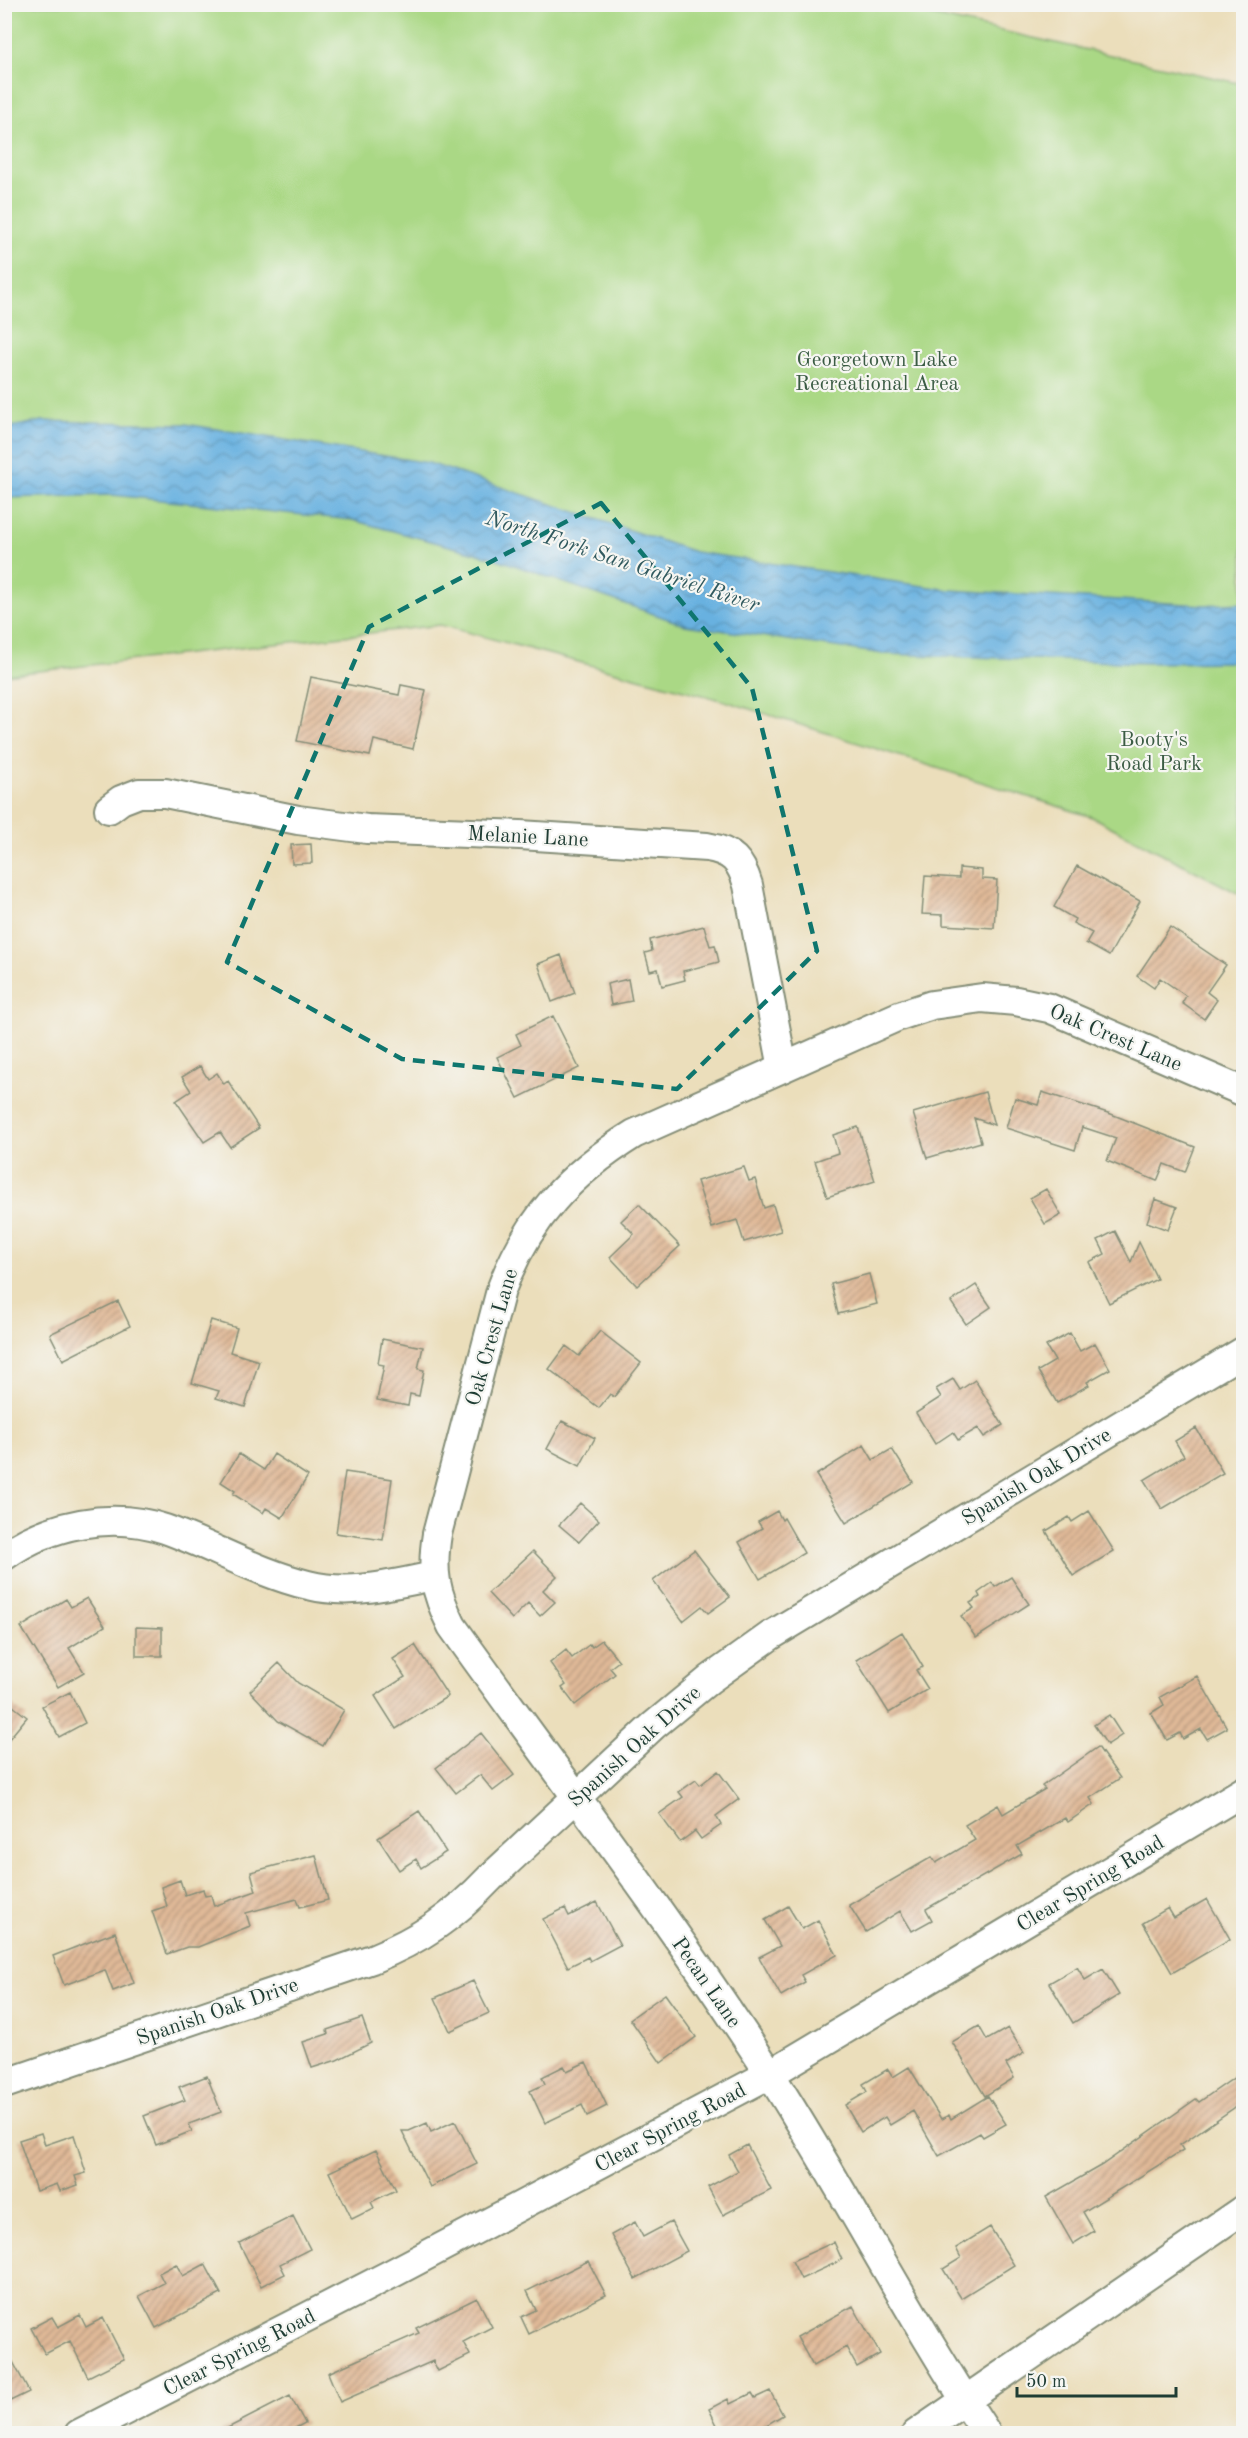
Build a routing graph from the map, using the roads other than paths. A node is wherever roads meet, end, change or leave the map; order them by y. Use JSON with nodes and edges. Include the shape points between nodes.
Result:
{"nodes":[{"id":1,"x":108,"y":809,"type":"dead end"},
{"id":2,"x":783,"y":1068,"type":"junction"},
{"id":3,"x":1244,"y":1092,"type":"edge"},
{"id":4,"x":1244,"y":1351,"type":"edge"},
{"id":5,"x":4,"y":1556,"type":"edge"},
{"id":6,"x":434,"y":1576,"type":"junction"},
{"id":7,"x":1244,"y":1791,"type":"edge"},
{"id":8,"x":576,"y":1799,"type":"junction"},
{"id":9,"x":770,"y":2074,"type":"junction"},
{"id":10,"x":4,"y":2084,"type":"edge"},
{"id":11,"x":1244,"y":2209,"type":"edge"},
{"id":12,"x":965,"y":2401,"type":"junction"},
{"id":13,"x":79,"y":2433,"type":"edge"},
{"id":14,"x":916,"y":2433,"type":"edge"},
{"id":15,"x":987,"y":2433,"type":"edge"}],
"edges":[{"from":1,"to":2,"type":"street","name":"Melanie Lane","via":[[139,793],[165,793],[298,820],[367,829],[715,848],[736,859],[746,876]]},
{"from":2,"to":3,"type":"street","name":"Oak Crest Lane","via":[[899,1016],[932,1005],[982,998],[1016,1001],[1065,1014]]},
{"from":2,"to":6,"type":"street","name":"Oak Crest Lane","via":[[634,1134],[572,1178],[546,1206],[525,1238],[501,1290],[437,1534]]},
{"from":4,"to":8,"type":"street","name":"Spanish Oak Drive","via":[[770,1636],[710,1678]]},
{"from":5,"to":6,"type":"street","via":[[63,1528],[92,1521],[122,1521],[166,1529],[280,1578],[310,1586],[358,1590]]},
{"from":6,"to":8,"type":"street","name":"Pecan Lane","via":[[441,1605],[452,1626]]},
{"from":7,"to":9,"type":"street","name":"Clear Spring Road"},
{"from":8,"to":9,"type":"street","name":"Pecan Lane"},
{"from":8,"to":10,"type":"street","name":"Spanish Oak Drive","via":[[465,1904],[406,1945]]},
{"from":9,"to":12,"type":"street","name":"Pecan Lane"},
{"from":9,"to":13,"type":"street","name":"Clear Spring Road"},
{"from":11,"to":12,"type":"street"},
{"from":12,"to":14,"type":"street"},
{"from":12,"to":15,"type":"street","name":"Pecan Lane"}]}
